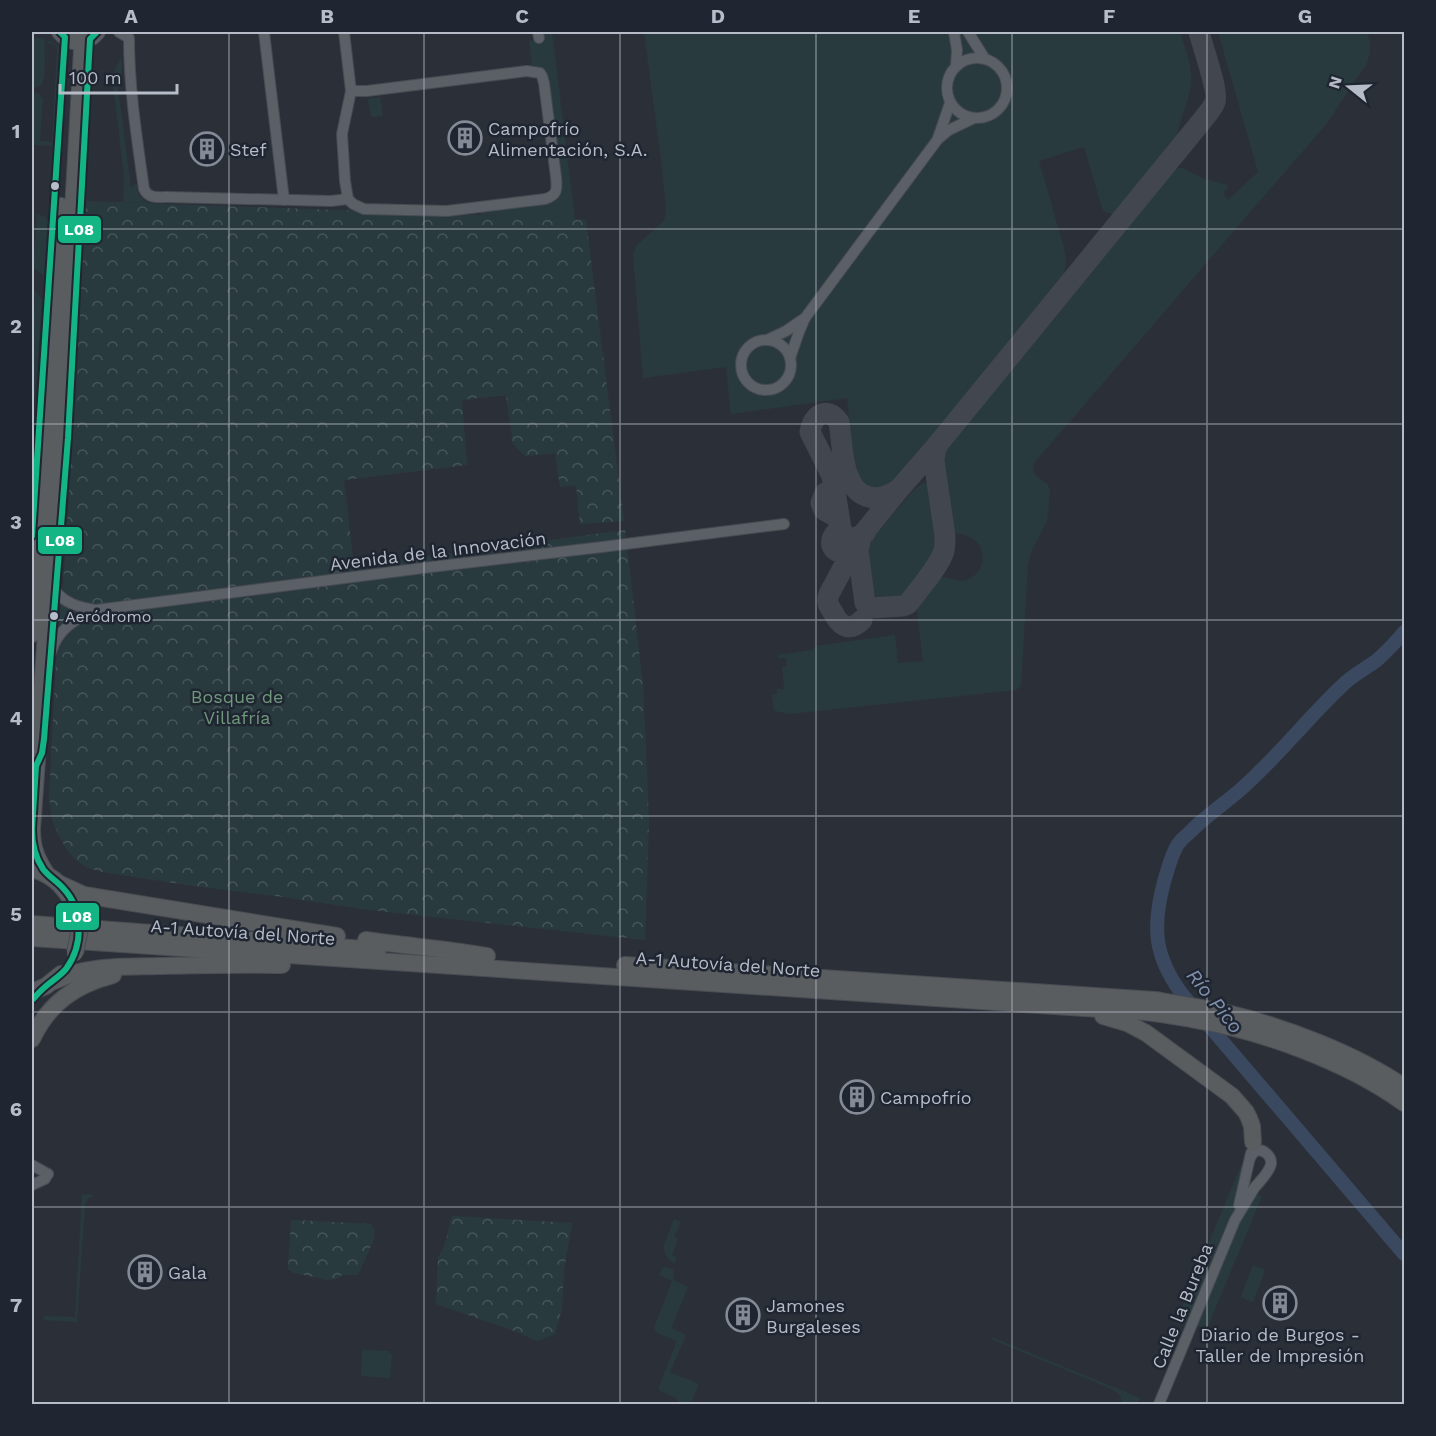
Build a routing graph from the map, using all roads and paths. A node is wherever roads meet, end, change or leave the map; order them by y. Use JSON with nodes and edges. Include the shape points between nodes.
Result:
{"nodes":[{"id":1,"x":112,"y":32,"type":"edge"},
{"id":2,"x":119,"y":32,"type":"edge"},
{"id":3,"x":264,"y":32,"type":"edge"},
{"id":4,"x":344,"y":32,"type":"edge"},
{"id":5,"x":954,"y":32,"type":"edge"},
{"id":6,"x":968,"y":32,"type":"edge"},
{"id":7,"x":80,"y":35,"type":"edge"},
{"id":8,"x":985,"y":59,"type":"junction"},
{"id":9,"x":956,"y":66,"type":"junction"},
{"id":10,"x":351,"y":91,"type":"junction"},
{"id":11,"x":950,"y":103,"type":"junction"},
{"id":12,"x":974,"y":118,"type":"junction"},
{"id":13,"x":938,"y":139,"type":"junction"},
{"id":14,"x":348,"y":199,"type":"junction"},
{"id":15,"x":284,"y":200,"type":"junction"},
{"id":16,"x":806,"y":318,"type":"junction"},
{"id":17,"x":767,"y":340,"type":"junction"},
{"id":18,"x":790,"y":358,"type":"junction"},
{"id":19,"x":784,"y":524,"type":"dead end"},
{"id":20,"x":55,"y":591,"type":"dead end"},
{"id":21,"x":96,"y":610,"type":"junction"},
{"id":22,"x":32,"y":634,"type":"edge"},
{"id":23,"x":51,"y":652,"type":"dead end"},
{"id":24,"x":32,"y":829,"type":"edge"},
{"id":25,"x":46,"y":876,"type":"edge"},
{"id":26,"x":32,"y":923,"type":"edge"},
{"id":27,"x":32,"y":938,"type":"edge"},
{"id":28,"x":487,"y":956,"type":"junction"},
{"id":29,"x":221,"y":964,"type":"junction"},
{"id":30,"x":502,"y":969,"type":"junction"},
{"id":31,"x":44,"y":986,"type":"edge"},
{"id":32,"x":915,"y":996,"type":"junction"},
{"id":33,"x":32,"y":1000,"type":"edge"},
{"id":34,"x":32,"y":1039,"type":"edge"},
{"id":35,"x":1404,"y":1087,"type":"edge"},
{"id":36,"x":1404,"y":1103,"type":"edge"},
{"id":37,"x":1251,"y":1150,"type":"junction"},
{"id":38,"x":32,"y":1165,"type":"edge"},
{"id":39,"x":32,"y":1173,"type":"edge"},
{"id":40,"x":48,"y":1174,"type":"junction"},
{"id":41,"x":32,"y":1185,"type":"edge"},
{"id":42,"x":1235,"y":1220,"type":"junction"},
{"id":43,"x":1159,"y":1404,"type":"edge"}],
"edges":[{"from":1,"to":7,"type":"street"},
{"from":2,"to":15,"type":"street","via":[[129,38],[132,101],[145,193],[156,197]]},
{"from":3,"to":15,"type":"street"},
{"from":4,"to":10,"type":"street"},
{"from":5,"to":9,"type":"street"},
{"from":6,"to":8,"type":"street"},
{"from":7,"to":22,"type":"highway"},
{"from":7,"to":24,"type":"highway","via":[[61,425]]},
{"from":8,"to":9,"type":"street","via":[[964,60]]},
{"from":8,"to":12,"type":"street","via":[[1001,69],[1007,88],[1005,98],[993,113]]},
{"from":9,"to":11,"type":"street","via":[[947,84]]},
{"from":10,"to":14,"type":"street","via":[[342,134]]},
{"from":10,"to":14,"type":"street","via":[[527,71],[540,73],[557,183],[555,194],[545,199],[447,211],[364,209]]},
{"from":11,"to":12,"type":"street","via":[[957,111]]},
{"from":11,"to":13,"type":"street"},
{"from":12,"to":13,"type":"street"},
{"from":13,"to":16,"type":"street"},
{"from":14,"to":15,"type":"street"},
{"from":16,"to":17,"type":"street"},
{"from":16,"to":18,"type":"street"},
{"from":17,"to":18,"type":"street","via":[[778,343]]},
{"from":17,"to":18,"type":"street","via":[[754,343],[743,355],[741,371],[750,385],[766,390],[782,385],[790,371]]},
{"from":19,"to":21,"type":"street","name":"Avenida de la Innovación"},
{"from":20,"to":21,"type":"street","name":"Avenida de la Innovación","via":[[65,601]]},
{"from":21,"to":23,"type":"street","name":"Avenida de la Innovación","via":[[66,627]]},
{"from":24,"to":25,"type":"highway","via":[[36,858]]},
{"from":25,"to":28,"type":"highway","via":[[84,895]]},
{"from":25,"to":31,"type":"highway","bridge":true,"via":[[69,896],[80,933],[67,968]]},
{"from":26,"to":28,"type":"highway","name":"A-1 Autovía del Norte"},
{"from":27,"to":30,"type":"highway","name":"A-1 Autovía del Norte"},
{"from":28,"to":35,"type":"highway","name":"A-1 Autovía del Norte","via":[[1155,1000],[1245,1018],[1310,1040],[1369,1066]]},
{"from":29,"to":30,"type":"highway","via":[[488,974]]},
{"from":29,"to":31,"type":"highway","via":[[89,970],[67,974]]},
{"from":29,"to":34,"type":"highway","via":[[120,973],[95,980],[73,990],[58,1003]]},
{"from":30,"to":32,"type":"highway","name":"A-1 Autovía del Norte"},
{"from":31,"to":33,"type":"highway"},
{"from":32,"to":36,"type":"highway","name":"A-1 Autovía del Norte","via":[[1121,1010],[1221,1025],[1329,1061]]},
{"from":32,"to":37,"type":"highway","via":[[946,1004],[1104,1016],[1136,1027],[1232,1096],[1252,1126]]},
{"from":37,"to":42,"type":"street","name":"Calle la Bureba"},
{"from":37,"to":42,"type":"street","name":"Calle la Bureba","via":[[1265,1152],[1271,1164]]},
{"from":38,"to":40,"type":"street"},
{"from":39,"to":40,"type":"street"},
{"from":40,"to":41,"type":"street"},
{"from":42,"to":43,"type":"street","name":"Calle la Bureba"}]}
